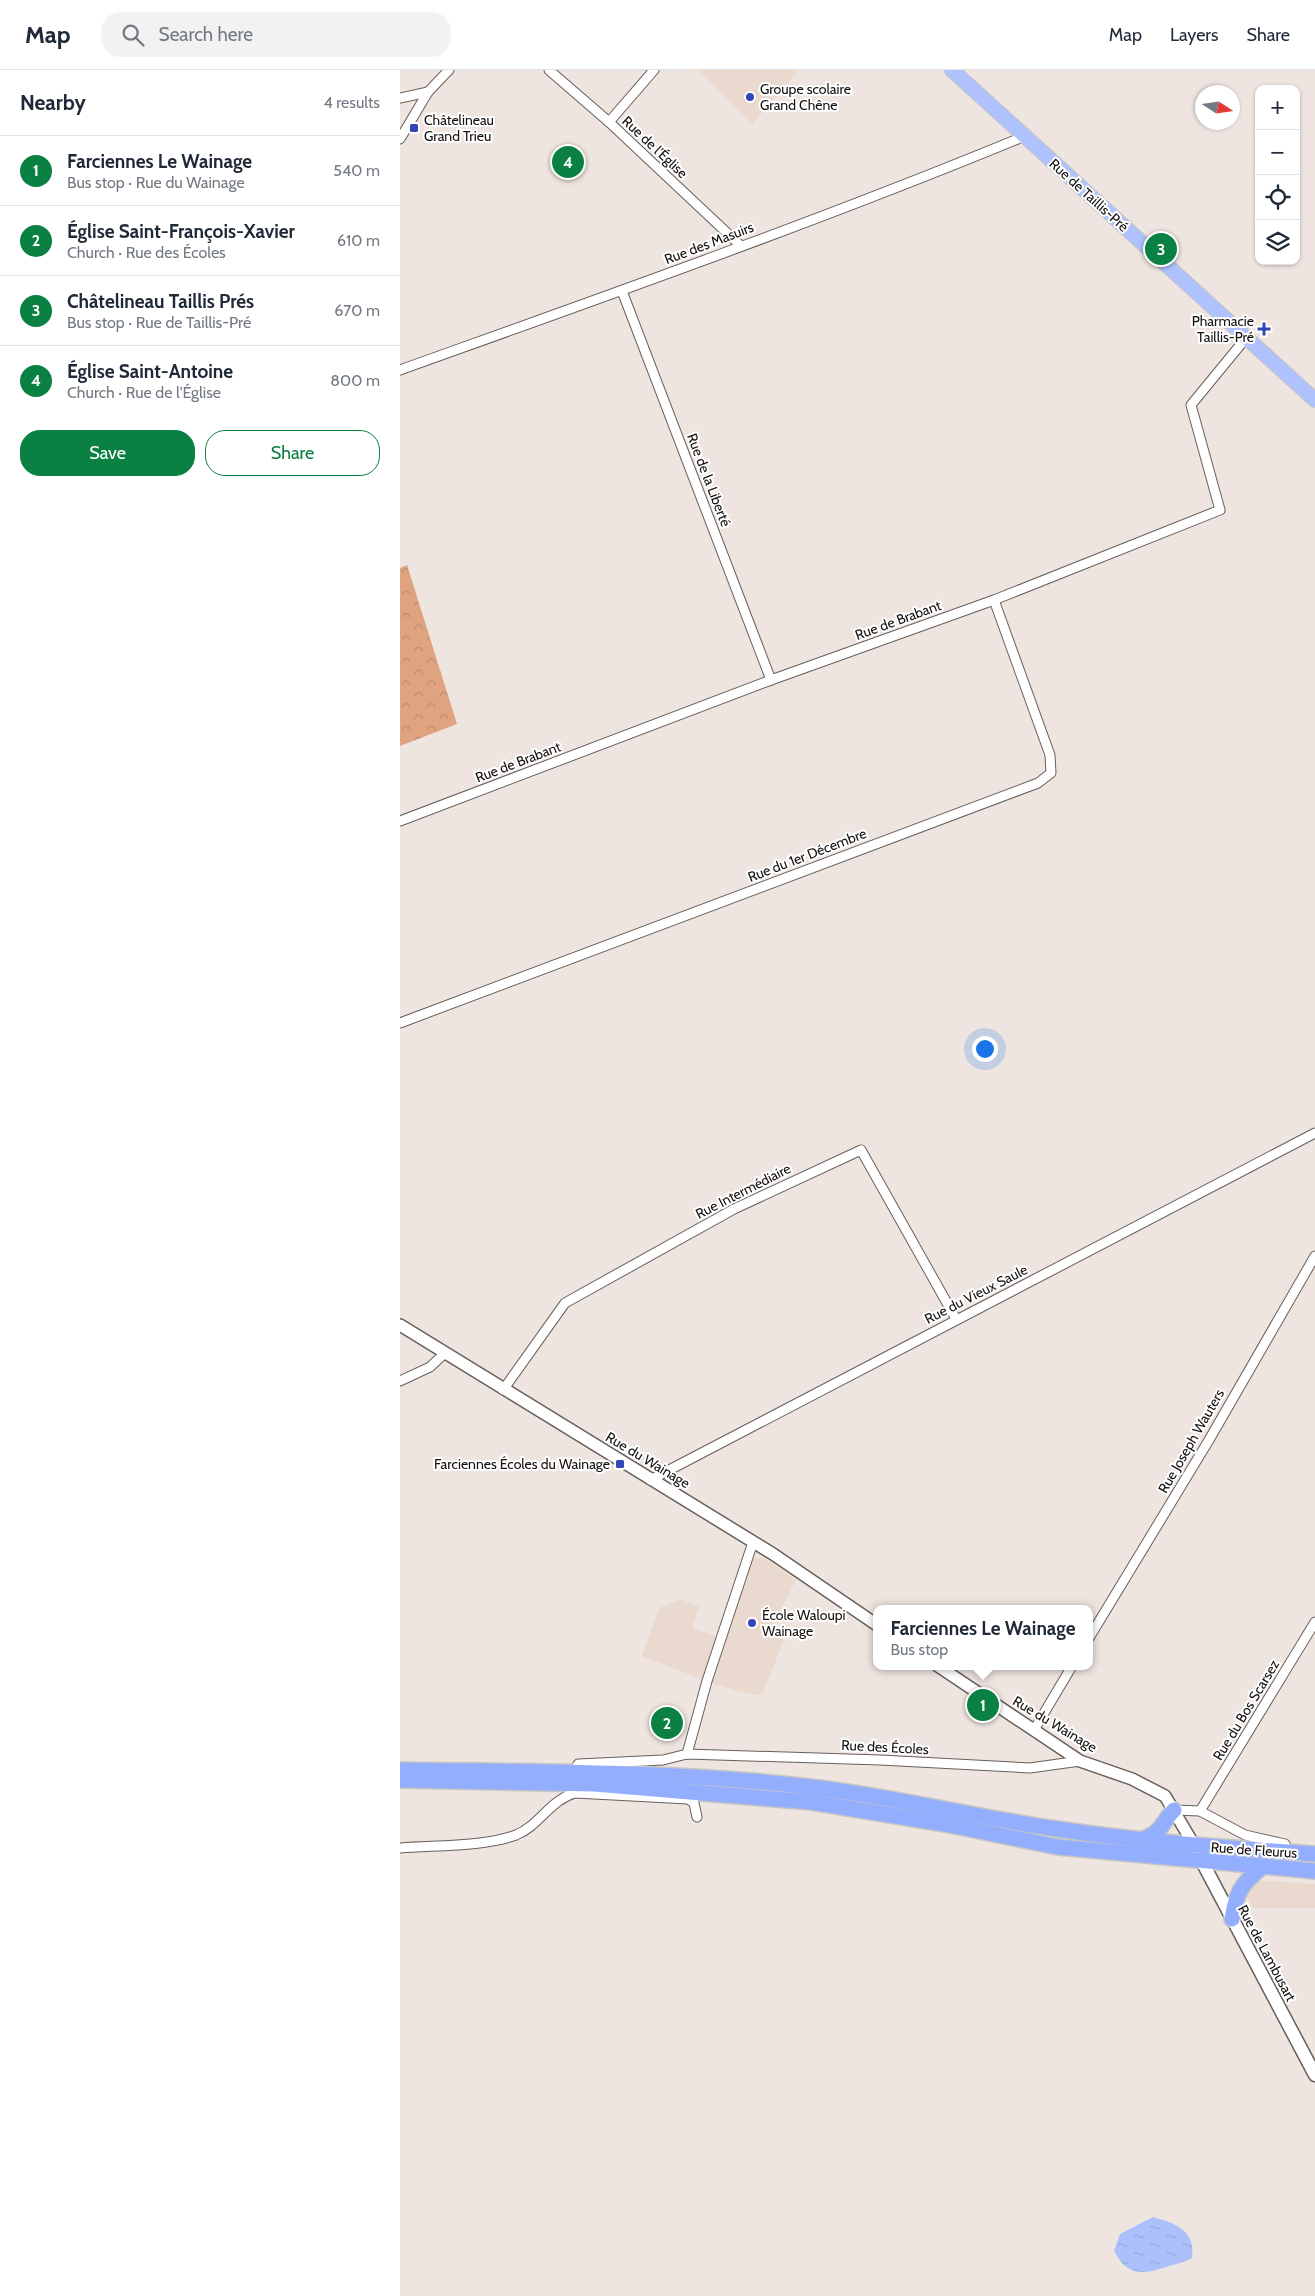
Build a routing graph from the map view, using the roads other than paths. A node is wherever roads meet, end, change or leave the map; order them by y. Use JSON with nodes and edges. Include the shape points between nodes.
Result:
{"nodes":[{"id":1,"x":449,"y":70,"type":"edge"},
{"id":2,"x":549,"y":70,"type":"edge"},
{"id":3,"x":654,"y":70,"type":"edge"},
{"id":4,"x":952,"y":70,"type":"edge"},
{"id":5,"x":428,"y":92,"type":"junction"},
{"id":6,"x":400,"y":98,"type":"edge"},
{"id":7,"x":609,"y":122,"type":"junction"},
{"id":8,"x":1025,"y":136,"type":"junction"},
{"id":9,"x":400,"y":140,"type":"edge"},
{"id":10,"x":741,"y":246,"type":"junction"},
{"id":11,"x":622,"y":291,"type":"junction"},
{"id":12,"x":1246,"y":338,"type":"junction"},
{"id":13,"x":400,"y":370,"type":"edge"},
{"id":14,"x":1315,"y":400,"type":"edge"},
{"id":15,"x":994,"y":600,"type":"junction"},
{"id":16,"x":771,"y":680,"type":"junction"},
{"id":17,"x":400,"y":821,"type":"edge"},
{"id":18,"x":400,"y":1023,"type":"edge"},
{"id":19,"x":1315,"y":1133,"type":"edge"},
{"id":20,"x":1315,"y":1256,"type":"edge"},
{"id":21,"x":956,"y":1319,"type":"junction"},
{"id":22,"x":400,"y":1325,"type":"edge"},
{"id":23,"x":445,"y":1353,"type":"junction"},
{"id":24,"x":400,"y":1381,"type":"edge"},
{"id":25,"x":503,"y":1390,"type":"junction"},
{"id":26,"x":650,"y":1480,"type":"junction"},
{"id":27,"x":753,"y":1542,"type":"junction"},
{"id":28,"x":873,"y":1621,"type":"edge"},
{"id":29,"x":1315,"y":1622,"type":"edge"},
{"id":30,"x":1093,"y":1631,"type":"edge"},
{"id":31,"x":944,"y":1670,"type":"edge"},
{"id":32,"x":1070,"y":1670,"type":"edge"},
{"id":33,"x":1034,"y":1730,"type":"junction"},
{"id":34,"x":687,"y":1754,"type":"junction"},
{"id":35,"x":1080,"y":1761,"type":"junction"},
{"id":36,"x":578,"y":1764,"type":"dead end"},
{"id":37,"x":400,"y":1770,"type":"edge"},
{"id":38,"x":400,"y":1780,"type":"edge"},
{"id":39,"x":1174,"y":1810,"type":"junction"},
{"id":40,"x":1200,"y":1811,"type":"junction"},
{"id":41,"x":697,"y":1817,"type":"dead end"},
{"id":42,"x":1139,"y":1840,"type":"junction"},
{"id":43,"x":1285,"y":1844,"type":"dead end"},
{"id":44,"x":1194,"y":1845,"type":"junction"},
{"id":45,"x":400,"y":1848,"type":"edge"},
{"id":46,"x":1315,"y":1854,"type":"edge"},
{"id":47,"x":1201,"y":1862,"type":"junction"},
{"id":48,"x":1262,"y":1867,"type":"junction"},
{"id":49,"x":1315,"y":1871,"type":"edge"},
{"id":50,"x":1232,"y":1919,"type":"junction"},
{"id":51,"x":1315,"y":2075,"type":"edge"}],
"edges":[{"from":1,"to":5,"type":"street"},
{"from":2,"to":7,"type":"street","name":"Rue de l'Église"},
{"from":3,"to":7,"type":"street"},
{"from":4,"to":8,"type":"main road","name":"Rue de Taillis-Pré"},
{"from":5,"to":6,"type":"street"},
{"from":5,"to":9,"type":"street"},
{"from":7,"to":10,"type":"street","name":"Rue de l'Église"},
{"from":8,"to":10,"type":"street","name":"Rue des Masuirs"},
{"from":8,"to":12,"type":"main road","name":"Rue de Taillis-Pré"},
{"from":10,"to":11,"type":"street","name":"Rue des Masuirs"},
{"from":11,"to":13,"type":"street","name":"Rue des Masuirs"},
{"from":11,"to":16,"type":"street","name":"Rue de la Liberté"},
{"from":12,"to":14,"type":"main road","name":"Rue de Taillis-Pré"},
{"from":12,"to":15,"type":"street","name":"Rue de Brabant","via":[[1190,406],[1220,510]]},
{"from":15,"to":16,"type":"street","name":"Rue de Brabant"},
{"from":15,"to":18,"type":"street","name":"Rue du 1er Décembre","via":[[1050,755],[1051,773],[1038,783]]},
{"from":16,"to":17,"type":"street","name":"Rue de Brabant"},
{"from":19,"to":21,"type":"street","name":"Rue du Vieux Saule"},
{"from":20,"to":30,"type":"street","name":"Rue Joseph Wauters"},
{"from":21,"to":25,"type":"street","name":"Rue Intermédiaire","via":[[861,1150],[734,1209],[564,1303]]},
{"from":21,"to":26,"type":"street","name":"Rue du Vieux Saule"},
{"from":22,"to":23,"type":"street","name":"Rue du Wainage"},
{"from":23,"to":24,"type":"street","via":[[430,1368]]},
{"from":23,"to":25,"type":"street","name":"Rue du Wainage"},
{"from":25,"to":26,"type":"street","name":"Rue du Wainage"},
{"from":26,"to":27,"type":"street","name":"Rue du Wainage"},
{"from":27,"to":28,"type":"street","name":"Rue du Wainage"},
{"from":27,"to":34,"type":"street","via":[[707,1681]]},
{"from":29,"to":40,"type":"street","name":"Rue du Bos Scarsez"},
{"from":31,"to":33,"type":"street","name":"Rue du Wainage"},
{"from":32,"to":33,"type":"street"},
{"from":33,"to":35,"type":"street","name":"Rue du Wainage"},
{"from":34,"to":35,"type":"street","name":"Rue des Écoles","via":[[1030,1768]]},
{"from":34,"to":36,"type":"street","name":"Rue des Écoles","via":[[663,1760]]},
{"from":35,"to":39,"type":"street","name":"Rue du Wainage","via":[[1132,1779],[1165,1796]]},
{"from":37,"to":42,"type":"highway","name":"Rue de Fleurus","via":[[642,1773],[733,1779],[813,1787]]},
{"from":38,"to":47,"type":"highway","name":"Rue de Fleurus","via":[[594,1784],[811,1802],[1058,1847]]},
{"from":39,"to":40,"type":"street","name":"Rue de Fleurus"},
{"from":39,"to":42,"type":"highway","via":[[1161,1830]]},
{"from":39,"to":44,"type":"street","name":"Rue du Wainage"},
{"from":40,"to":43,"type":"street","name":"Rue de Fleurus","via":[[1245,1835]]},
{"from":41,"to":45,"type":"street","via":[[694,1803],[688,1799],[575,1793],[559,1800],[529,1828],[515,1835],[492,1841]]},
{"from":42,"to":44,"type":"highway","name":"Rue de Fleurus"},
{"from":44,"to":46,"type":"highway","name":"Rue de Fleurus"},
{"from":44,"to":47,"type":"main road","name":"Rue de Lambusart"},
{"from":47,"to":48,"type":"highway","name":"Rue de Fleurus"},
{"from":47,"to":50,"type":"main road","name":"Rue de Lambusart"},
{"from":48,"to":49,"type":"highway","name":"Rue de Fleurus"},
{"from":48,"to":50,"type":"highway","via":[[1246,1880],[1236,1898]]},
{"from":50,"to":51,"type":"main road","name":"Rue de Lambusart"}]}
